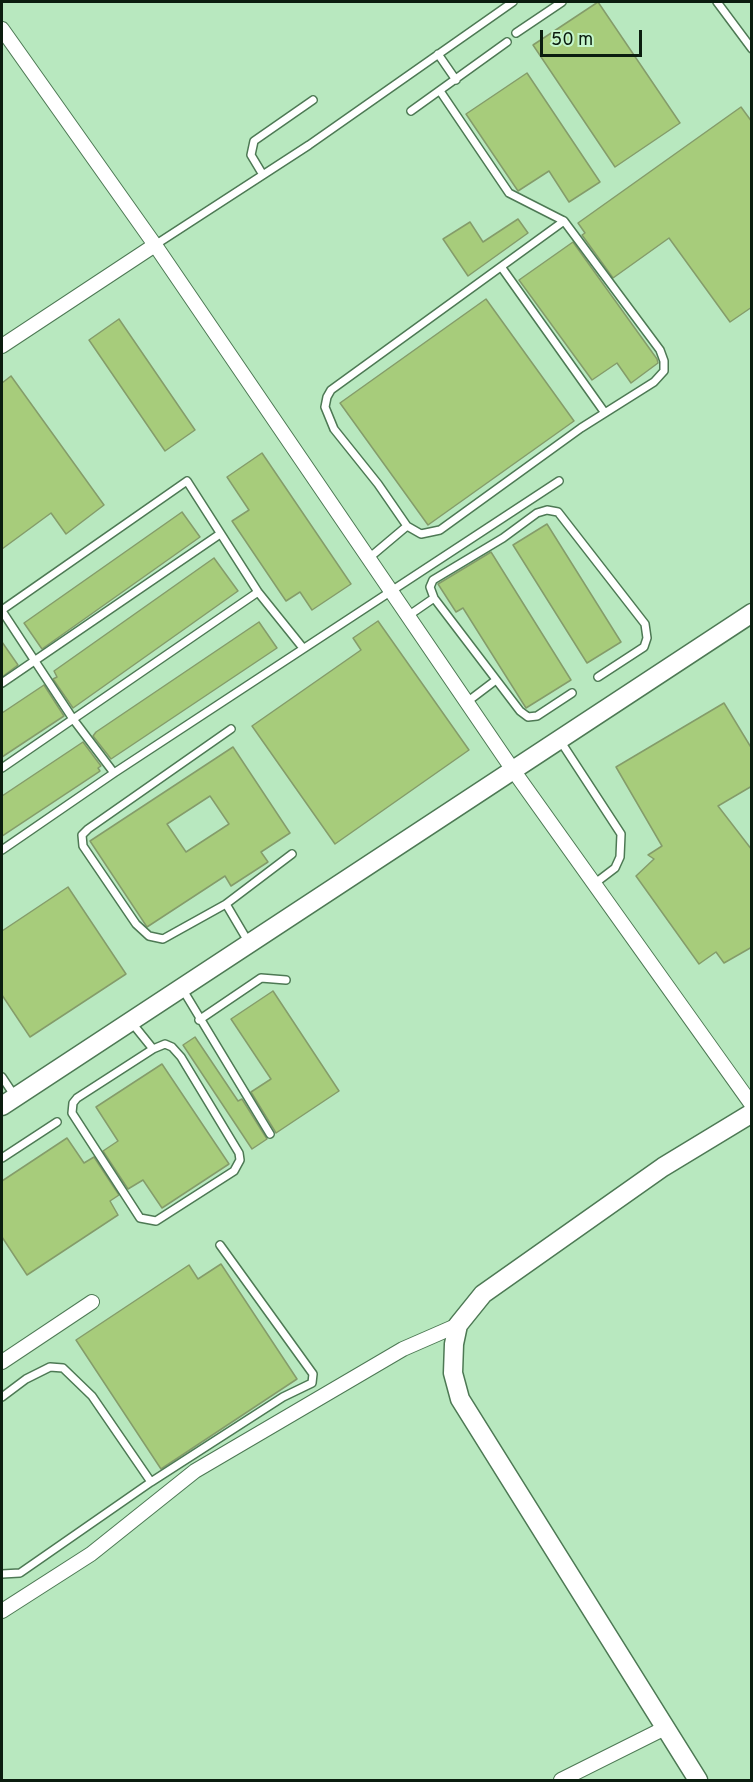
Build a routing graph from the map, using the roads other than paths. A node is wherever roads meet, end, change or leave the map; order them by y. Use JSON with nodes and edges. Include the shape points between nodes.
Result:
{"nodes":[{"id":1,"x":513,"y":2,"type":"edge"},
{"id":2,"x":562,"y":2,"type":"edge"},
{"id":3,"x":717,"y":2,"type":"edge"},
{"id":4,"x":2,"y":29,"type":"edge"},
{"id":5,"x":516,"y":33,"type":"dead end"},
{"id":6,"x":507,"y":42,"type":"dead end"},
{"id":7,"x":752,"y":49,"type":"edge"},
{"id":8,"x":438,"y":54,"type":"junction"},
{"id":9,"x":456,"y":80,"type":"junction"},
{"id":10,"x":440,"y":91,"type":"junction"},
{"id":11,"x":314,"y":100,"type":"dead end"},
{"id":12,"x":411,"y":111,"type":"dead end"},
{"id":13,"x":263,"y":175,"type":"junction"},
{"id":14,"x":564,"y":221,"type":"junction"},
{"id":15,"x":154,"y":245,"type":"junction"},
{"id":16,"x":502,"y":268,"type":"junction"},
{"id":17,"x":2,"y":346,"type":"edge"},
{"id":18,"x":605,"y":413,"type":"junction"},
{"id":19,"x":559,"y":481,"type":"dead end"},
{"id":20,"x":407,"y":526,"type":"junction"},
{"id":21,"x":220,"y":534,"type":"junction"},
{"id":22,"x":369,"y":558,"type":"junction"},
{"id":23,"x":258,"y":592,"type":"junction"},
{"id":24,"x":392,"y":593,"type":"junction"},
{"id":25,"x":434,"y":598,"type":"junction"},
{"id":26,"x":2,"y":611,"type":"edge"},
{"id":27,"x":752,"y":612,"type":"edge"},
{"id":28,"x":408,"y":616,"type":"junction"},
{"id":29,"x":303,"y":648,"type":"junction"},
{"id":30,"x":33,"y":661,"type":"junction"},
{"id":31,"x":598,"y":677,"type":"dead end"},
{"id":32,"x":496,"y":680,"type":"junction"},
{"id":33,"x":2,"y":683,"type":"edge"},
{"id":34,"x":572,"y":693,"type":"dead end"},
{"id":35,"x":467,"y":702,"type":"junction"},
{"id":36,"x":73,"y":719,"type":"junction"},
{"id":37,"x":231,"y":729,"type":"dead end"},
{"id":38,"x":559,"y":739,"type":"junction"},
{"id":39,"x":2,"y":768,"type":"edge"},
{"id":40,"x":513,"y":770,"type":"junction"},
{"id":41,"x":114,"y":773,"type":"junction"},
{"id":42,"x":2,"y":850,"type":"edge"},
{"id":43,"x":292,"y":854,"type":"dead end"},
{"id":44,"x":594,"y":884,"type":"junction"},
{"id":45,"x":226,"y":904,"type":"junction"},
{"id":46,"x":249,"y":943,"type":"junction"},
{"id":47,"x":286,"y":980,"type":"dead end"},
{"id":48,"x":181,"y":988,"type":"junction"},
{"id":49,"x":200,"y":1020,"type":"junction"},
{"id":50,"x":131,"y":1021,"type":"junction"},
{"id":51,"x":153,"y":1049,"type":"junction"},
{"id":52,"x":2,"y":1077,"type":"edge"},
{"id":53,"x":8,"y":1102,"type":"edge"},
{"id":54,"x":752,"y":1105,"type":"edge"},
{"id":55,"x":752,"y":1113,"type":"edge"},
{"id":56,"x":57,"y":1122,"type":"dead end"},
{"id":57,"x":270,"y":1134,"type":"dead end"},
{"id":58,"x":2,"y":1158,"type":"edge"},
{"id":59,"x":220,"y":1245,"type":"dead end"},
{"id":60,"x":93,"y":1302,"type":"dead end"},
{"id":61,"x":458,"y":1325,"type":"junction"},
{"id":62,"x":2,"y":1362,"type":"edge"},
{"id":63,"x":312,"y":1383,"type":"junction"},
{"id":64,"x":322,"y":1396,"type":"junction"},
{"id":65,"x":2,"y":1397,"type":"edge"},
{"id":66,"x":151,"y":1482,"type":"junction"},
{"id":67,"x":2,"y":1574,"type":"edge"},
{"id":68,"x":2,"y":1611,"type":"edge"},
{"id":69,"x":665,"y":1728,"type":"junction"},
{"id":70,"x":561,"y":1780,"type":"edge"},
{"id":71,"x":698,"y":1780,"type":"edge"}],
"edges":[{"from":1,"to":8,"type":"lane"},
{"from":2,"to":5,"type":"lane"},
{"from":3,"to":7,"type":"lane"},
{"from":4,"to":15,"type":"street"},
{"from":6,"to":9,"type":"lane"},
{"from":8,"to":9,"type":"lane"},
{"from":8,"to":13,"type":"lane"},
{"from":9,"to":10,"type":"lane"},
{"from":10,"to":12,"type":"lane"},
{"from":10,"to":14,"type":"lane","via":[[509,193]]},
{"from":11,"to":13,"type":"lane","via":[[254,141],[251,155]]},
{"from":13,"to":15,"type":"lane"},
{"from":14,"to":16,"type":"lane"},
{"from":14,"to":18,"type":"lane","via":[[660,350],[664,361],[664,370],[654,382]]},
{"from":15,"to":17,"type":"street"},
{"from":15,"to":22,"type":"street"},
{"from":16,"to":18,"type":"lane"},
{"from":16,"to":20,"type":"lane","via":[[327,397],[326,407],[334,429]]},
{"from":18,"to":20,"type":"lane","via":[[440,530],[421,534]]},
{"from":19,"to":24,"type":"lane"},
{"from":20,"to":22,"type":"lane"},
{"from":21,"to":23,"type":"lane"},
{"from":21,"to":26,"type":"lane","via":[[187,481]]},
{"from":21,"to":30,"type":"lane"},
{"from":22,"to":24,"type":"street"},
{"from":23,"to":29,"type":"lane"},
{"from":23,"to":36,"type":"lane"},
{"from":24,"to":28,"type":"street"},
{"from":24,"to":29,"type":"lane"},
{"from":25,"to":28,"type":"lane"},
{"from":25,"to":31,"type":"lane","via":[[430,587],[433,580],[537,513],[558,512],[645,624],[648,638],[644,647]]},
{"from":25,"to":32,"type":"lane"},
{"from":26,"to":30,"type":"lane"},
{"from":27,"to":38,"type":"street"},
{"from":28,"to":35,"type":"street"},
{"from":29,"to":41,"type":"lane"},
{"from":30,"to":33,"type":"lane"},
{"from":30,"to":36,"type":"lane"},
{"from":32,"to":34,"type":"lane","via":[[528,717],[537,716]]},
{"from":32,"to":35,"type":"lane"},
{"from":35,"to":40,"type":"street"},
{"from":36,"to":39,"type":"lane"},
{"from":36,"to":41,"type":"lane"},
{"from":37,"to":45,"type":"lane","via":[[82,835],[83,846],[136,924],[149,936],[163,939]]},
{"from":38,"to":40,"type":"street"},
{"from":38,"to":44,"type":"lane","via":[[621,834],[620,857],[615,868]]},
{"from":40,"to":44,"type":"street"},
{"from":40,"to":46,"type":"street"},
{"from":41,"to":42,"type":"lane"},
{"from":43,"to":45,"type":"lane"},
{"from":44,"to":54,"type":"street"},
{"from":45,"to":46,"type":"lane"},
{"from":46,"to":48,"type":"street"},
{"from":47,"to":49,"type":"lane","via":[[261,978]]},
{"from":48,"to":49,"type":"lane"},
{"from":48,"to":50,"type":"street"},
{"from":49,"to":57,"type":"lane"},
{"from":50,"to":51,"type":"lane"},
{"from":50,"to":53,"type":"street"},
{"from":51,"to":51,"type":"lane","via":[[165,1044],[176,1052],[239,1152],[240,1160],[234,1171],[156,1221],[140,1218],[72,1113],[77,1098]]},
{"from":52,"to":53,"type":"lane"},
{"from":55,"to":61,"type":"street","via":[[663,1167],[483,1293]]},
{"from":56,"to":58,"type":"lane"},
{"from":59,"to":63,"type":"lane","via":[[313,1374]]},
{"from":60,"to":62,"type":"street"},
{"from":61,"to":64,"type":"street","via":[[403,1349]]},
{"from":61,"to":69,"type":"street","via":[[453,1372],[460,1399]]},
{"from":63,"to":64,"type":"lane"},
{"from":63,"to":66,"type":"lane","via":[[283,1397]]},
{"from":64,"to":68,"type":"street","via":[[195,1471],[91,1554]]},
{"from":65,"to":66,"type":"lane","via":[[26,1378],[50,1367],[63,1368],[92,1396]]},
{"from":66,"to":67,"type":"lane","via":[[20,1573]]},
{"from":69,"to":70,"type":"street"},
{"from":69,"to":71,"type":"street"}]}
